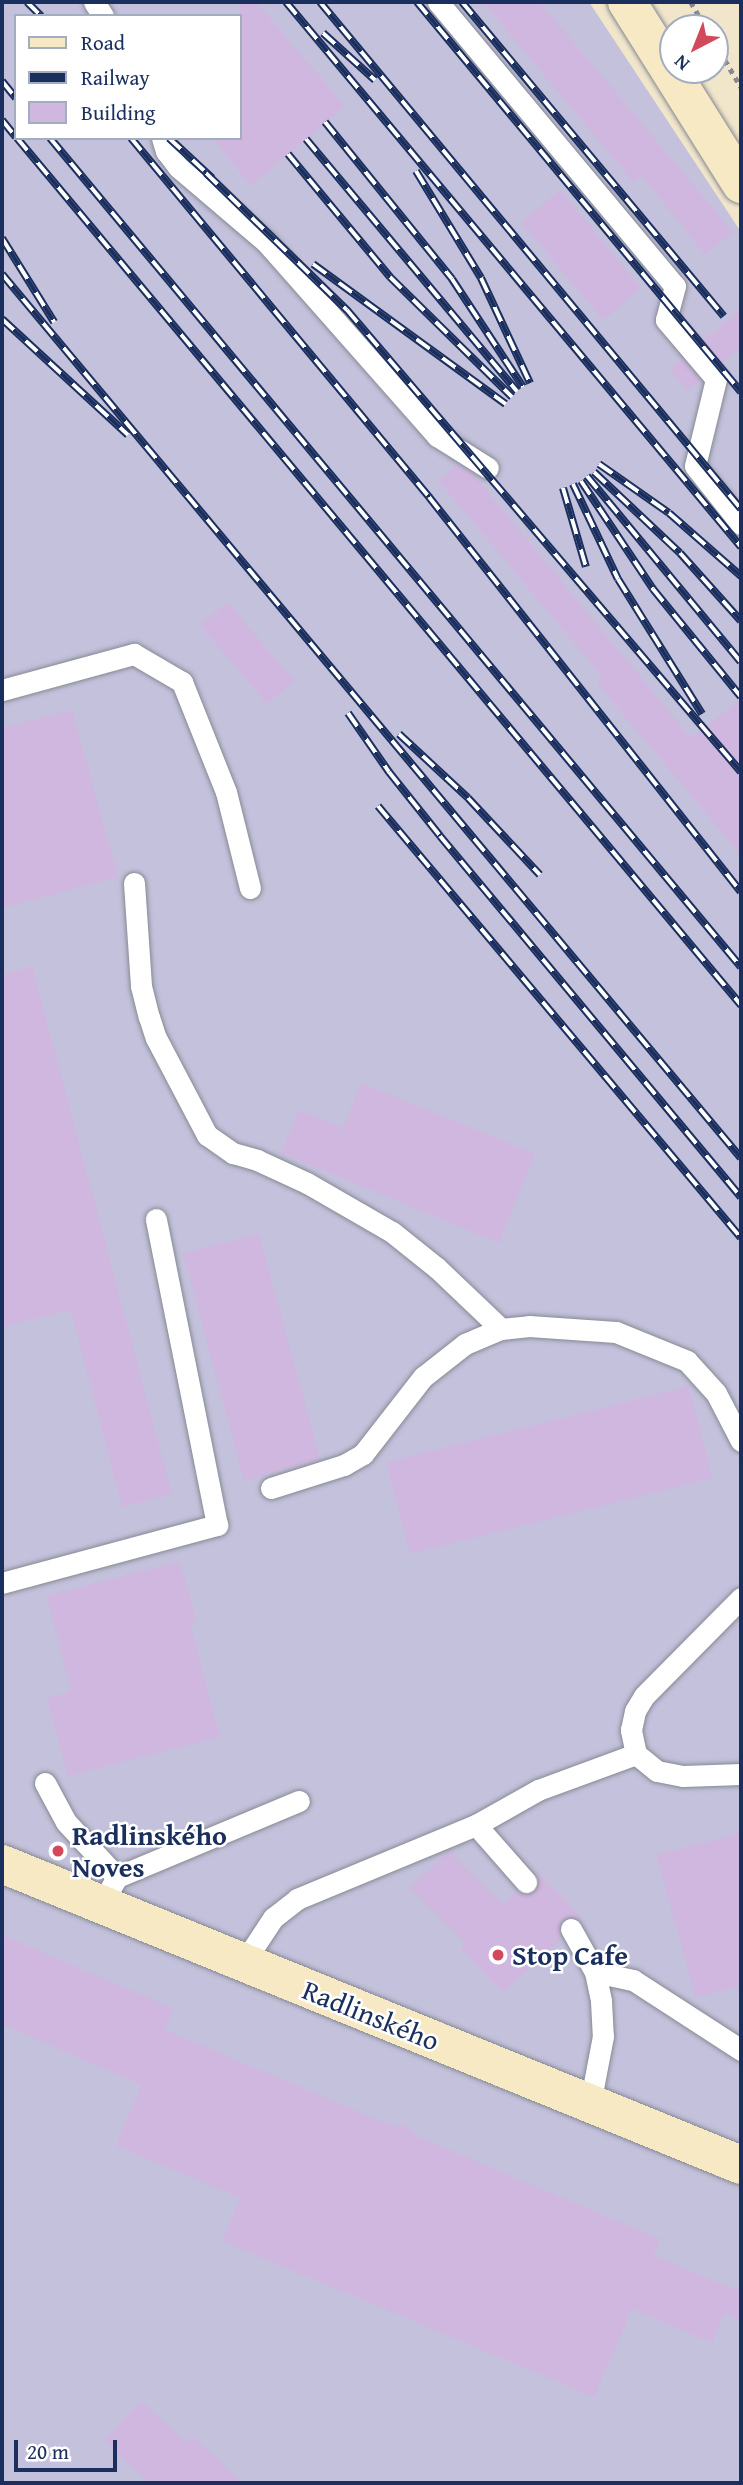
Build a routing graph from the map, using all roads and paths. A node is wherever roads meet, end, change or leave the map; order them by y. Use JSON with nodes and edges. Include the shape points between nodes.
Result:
{"nodes":[{"id":1,"x":438,"y":2,"type":"edge"},
{"id":2,"x":627,"y":2,"type":"edge"},
{"id":3,"x":729,"y":67,"type":"edge"},
{"id":4,"x":741,"y":87,"type":"edge"},
{"id":5,"x":163,"y":140,"type":"edge"},
{"id":6,"x":741,"y":184,"type":"edge"},
{"id":7,"x":488,"y":468,"type":"dead end"},
{"id":8,"x":741,"y":524,"type":"edge"},
{"id":9,"x":2,"y":690,"type":"edge"},
{"id":10,"x":134,"y":883,"type":"dead end"},
{"id":11,"x":250,"y":888,"type":"dead end"},
{"id":12,"x":156,"y":1219,"type":"dead end"},
{"id":13,"x":501,"y":1329,"type":"junction"},
{"id":14,"x":741,"y":1441,"type":"edge"},
{"id":15,"x":271,"y":1488,"type":"dead end"},
{"id":16,"x":2,"y":1583,"type":"edge"},
{"id":17,"x":741,"y":1598,"type":"edge"},
{"id":18,"x":636,"y":1754,"type":"junction"},
{"id":19,"x":741,"y":1774,"type":"edge"},
{"id":20,"x":45,"y":1783,"type":"dead end"},
{"id":21,"x":299,"y":1801,"type":"dead end"},
{"id":22,"x":476,"y":1825,"type":"junction"},
{"id":23,"x":2,"y":1864,"type":"edge"},
{"id":24,"x":526,"y":1882,"type":"dead end"},
{"id":25,"x":109,"y":1891,"type":"junction"},
{"id":26,"x":571,"y":1929,"type":"dead end"},
{"id":27,"x":244,"y":1962,"type":"junction"},
{"id":28,"x":595,"y":1972,"type":"junction"},
{"id":29,"x":741,"y":2050,"type":"edge"},
{"id":30,"x":590,"y":2105,"type":"junction"},
{"id":31,"x":741,"y":2165,"type":"edge"}],
"edges":[{"from":1,"to":8,"type":"lane","via":[[674,286],[666,320],[716,379],[695,466]]},
{"from":2,"to":6,"type":"main road"},
{"from":3,"to":4,"type":"path"},
{"from":5,"to":7,"type":"lane","via":[[178,167],[266,242],[438,436]]},
{"from":9,"to":11,"type":"lane","via":[[134,654],[182,682],[226,792]]},
{"from":10,"to":13,"type":"lane","via":[[141,986],[149,1017],[207,1135],[218,1145],[307,1183],[391,1232]]},
{"from":12,"to":16,"type":"lane","via":[[216,1525]]},
{"from":13,"to":14,"type":"lane","via":[[529,1326],[616,1332],[657,1346],[687,1361],[716,1393]]},
{"from":13,"to":15,"type":"lane","via":[[465,1344],[423,1377],[362,1454],[344,1465]]},
{"from":17,"to":18,"type":"lane","via":[[644,1696],[631,1730]]},
{"from":18,"to":19,"type":"lane","via":[[657,1771],[683,1776]]},
{"from":18,"to":22,"type":"lane","via":[[538,1790]]},
{"from":20,"to":25,"type":"lane"},
{"from":21,"to":25,"type":"lane"},
{"from":22,"to":24,"type":"lane"},
{"from":22,"to":27,"type":"lane","via":[[297,1899],[273,1918]]},
{"from":23,"to":25,"type":"main road","name":"Radlinského"},
{"from":25,"to":27,"type":"main road","name":"Radlinského"},
{"from":26,"to":28,"type":"lane"},
{"from":27,"to":30,"type":"main road","name":"Radlinského"},
{"from":28,"to":29,"type":"lane","via":[[633,1980]]},
{"from":28,"to":30,"type":"lane","via":[[603,2036]]},
{"from":30,"to":31,"type":"main road","name":"Radlinského"}]}
